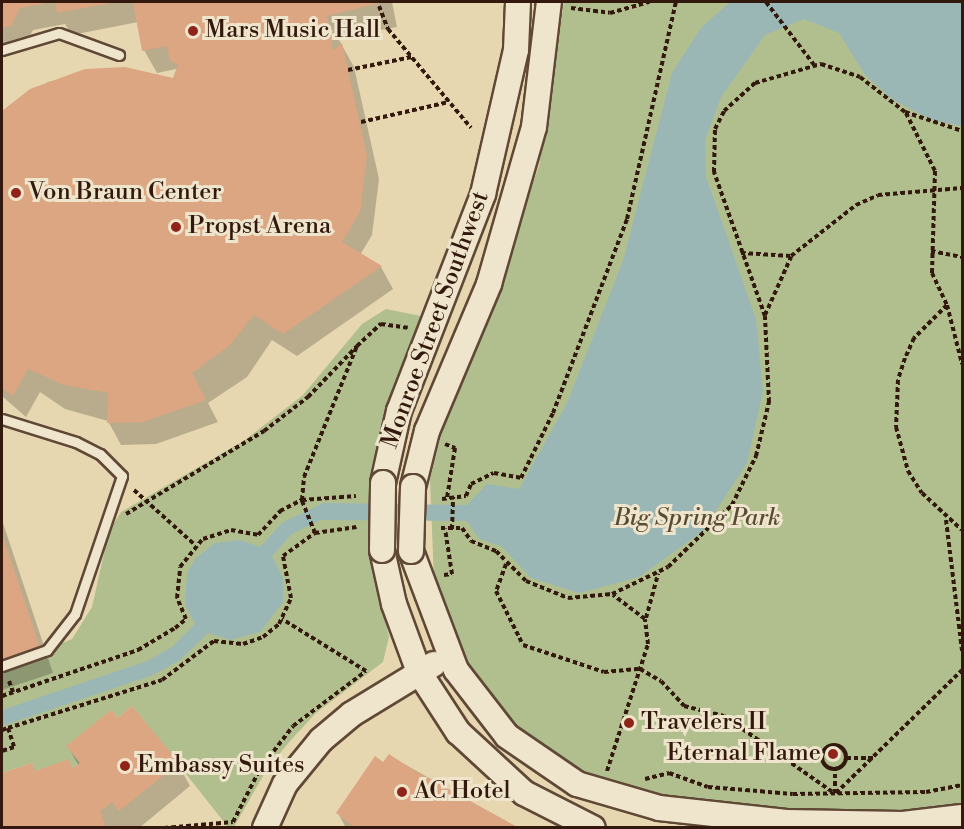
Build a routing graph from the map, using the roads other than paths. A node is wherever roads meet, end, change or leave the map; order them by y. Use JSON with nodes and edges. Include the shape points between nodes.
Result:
{"nodes":[{"id":1,"x":518,"y":2,"type":"edge"},
{"id":2,"x":560,"y":5,"type":"edge"},
{"id":3,"x":2,"y":50,"type":"edge"},
{"id":4,"x":119,"y":55,"type":"dead end"},
{"id":5,"x":2,"y":419,"type":"edge"},
{"id":6,"x":451,"y":663,"type":"junction"},
{"id":7,"x":2,"y":666,"type":"edge"},
{"id":8,"x":419,"y":672,"type":"junction"},
{"id":9,"x":963,"y":817,"type":"edge"},
{"id":10,"x":866,"y":826,"type":"edge"},
{"id":11,"x":903,"y":826,"type":"edge"},
{"id":12,"x":265,"y":828,"type":"edge"},
{"id":13,"x":593,"y":828,"type":"edge"}],
"edges":[{"from":1,"to":8,"type":"street","name":"Monroe Street Southwest","bridge":true,"via":[[516,50],[483,194],[399,411],[383,483],[382,550],[394,604]]},
{"from":2,"to":6,"type":"street","name":"Monroe Street Southwest","bridge":true,"via":[[532,137],[489,284],[427,431],[413,487],[411,551]]},
{"from":3,"to":4,"type":"lane","via":[[59,33]]},
{"from":5,"to":7,"type":"lane","via":[[100,453],[122,476],[75,614],[47,650]]},
{"from":6,"to":8,"type":"street"},
{"from":6,"to":10,"type":"street","name":"Monroe Street Southwest","via":[[507,736],[577,784],[621,800],[704,814]]},
{"from":8,"to":12,"type":"street","via":[[321,740],[285,784]]},
{"from":8,"to":13,"type":"street","name":"Monroe Street Southwest","via":[[453,724],[487,763],[541,804]]},
{"from":9,"to":11,"type":"street","name":"Monroe Street Southwest"},
{"from":10,"to":11,"type":"street","name":"Monroe Street Southwest"}]}
